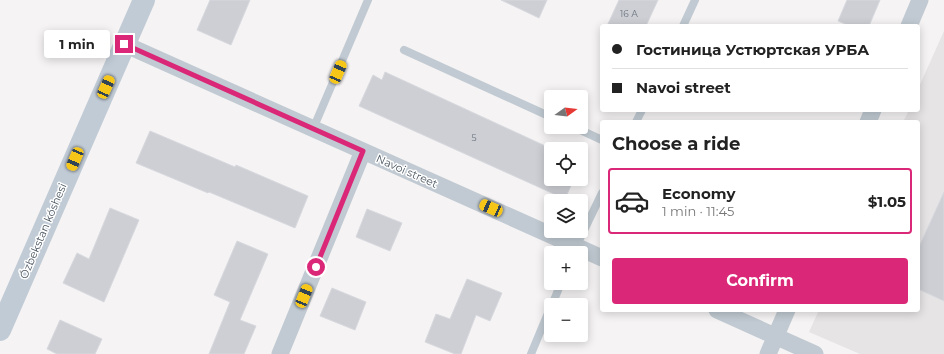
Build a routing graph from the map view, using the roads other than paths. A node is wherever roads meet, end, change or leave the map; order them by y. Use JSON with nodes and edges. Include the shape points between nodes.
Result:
{"nodes":[{"id":1,"x":144,"y":0,"type":"edge"},
{"id":2,"x":368,"y":0,"type":"edge"},
{"id":3,"x":695,"y":0,"type":"edge"},
{"id":4,"x":920,"y":0,"type":"edge"},
{"id":5,"x":684,"y":24,"type":"edge"},
{"id":6,"x":910,"y":24,"type":"edge"},
{"id":7,"x":124,"y":44,"type":"junction"},
{"id":8,"x":404,"y":50,"type":"dead end"},
{"id":9,"x":544,"y":114,"type":"edge"},
{"id":10,"x":314,"y":129,"type":"junction"},
{"id":11,"x":588,"y":134,"type":"edge"},
{"id":12,"x":600,"y":139,"type":"edge"},
{"id":13,"x":363,"y":151,"type":"junction"},
{"id":14,"x":600,"y":196,"type":"edge"},
{"id":15,"x":565,"y":246,"type":"edge"},
{"id":16,"x":576,"y":246,"type":"edge"},
{"id":17,"x":588,"y":254,"type":"edge"},
{"id":18,"x":600,"y":257,"type":"edge"},
{"id":19,"x":722,"y":312,"type":"edge"},
{"id":20,"x":786,"y":312,"type":"edge"},
{"id":21,"x":544,"y":323,"type":"edge"},
{"id":22,"x":0,"y":330,"type":"edge"},
{"id":23,"x":776,"y":336,"type":"junction"},
{"id":24,"x":280,"y":354,"type":"edge"},
{"id":25,"x":531,"y":354,"type":"edge"},
{"id":26,"x":768,"y":354,"type":"edge"},
{"id":27,"x":815,"y":354,"type":"edge"}],
"edges":[{"from":1,"to":7,"type":"street","name":"Ózbekstan kóshesi"},
{"from":2,"to":10,"type":"lane"},
{"from":3,"to":5,"type":"lane"},
{"from":4,"to":6,"type":"street"},
{"from":7,"to":10,"type":"street","name":"Navoi street"},
{"from":7,"to":22,"type":"street","name":"Ózbekstan kóshesi"},
{"from":8,"to":9,"type":"lane"},
{"from":10,"to":13,"type":"street","name":"Navoi street"},
{"from":11,"to":12,"type":"lane"},
{"from":13,"to":15,"type":"street","name":"Navoi street"},
{"from":13,"to":24,"type":"street"},
{"from":14,"to":16,"type":"lane"},
{"from":17,"to":18,"type":"street","name":"Navoi street"},
{"from":19,"to":23,"type":"street"},
{"from":20,"to":23,"type":"street"},
{"from":21,"to":25,"type":"lane"},
{"from":23,"to":26,"type":"street"},
{"from":23,"to":27,"type":"street"}]}
